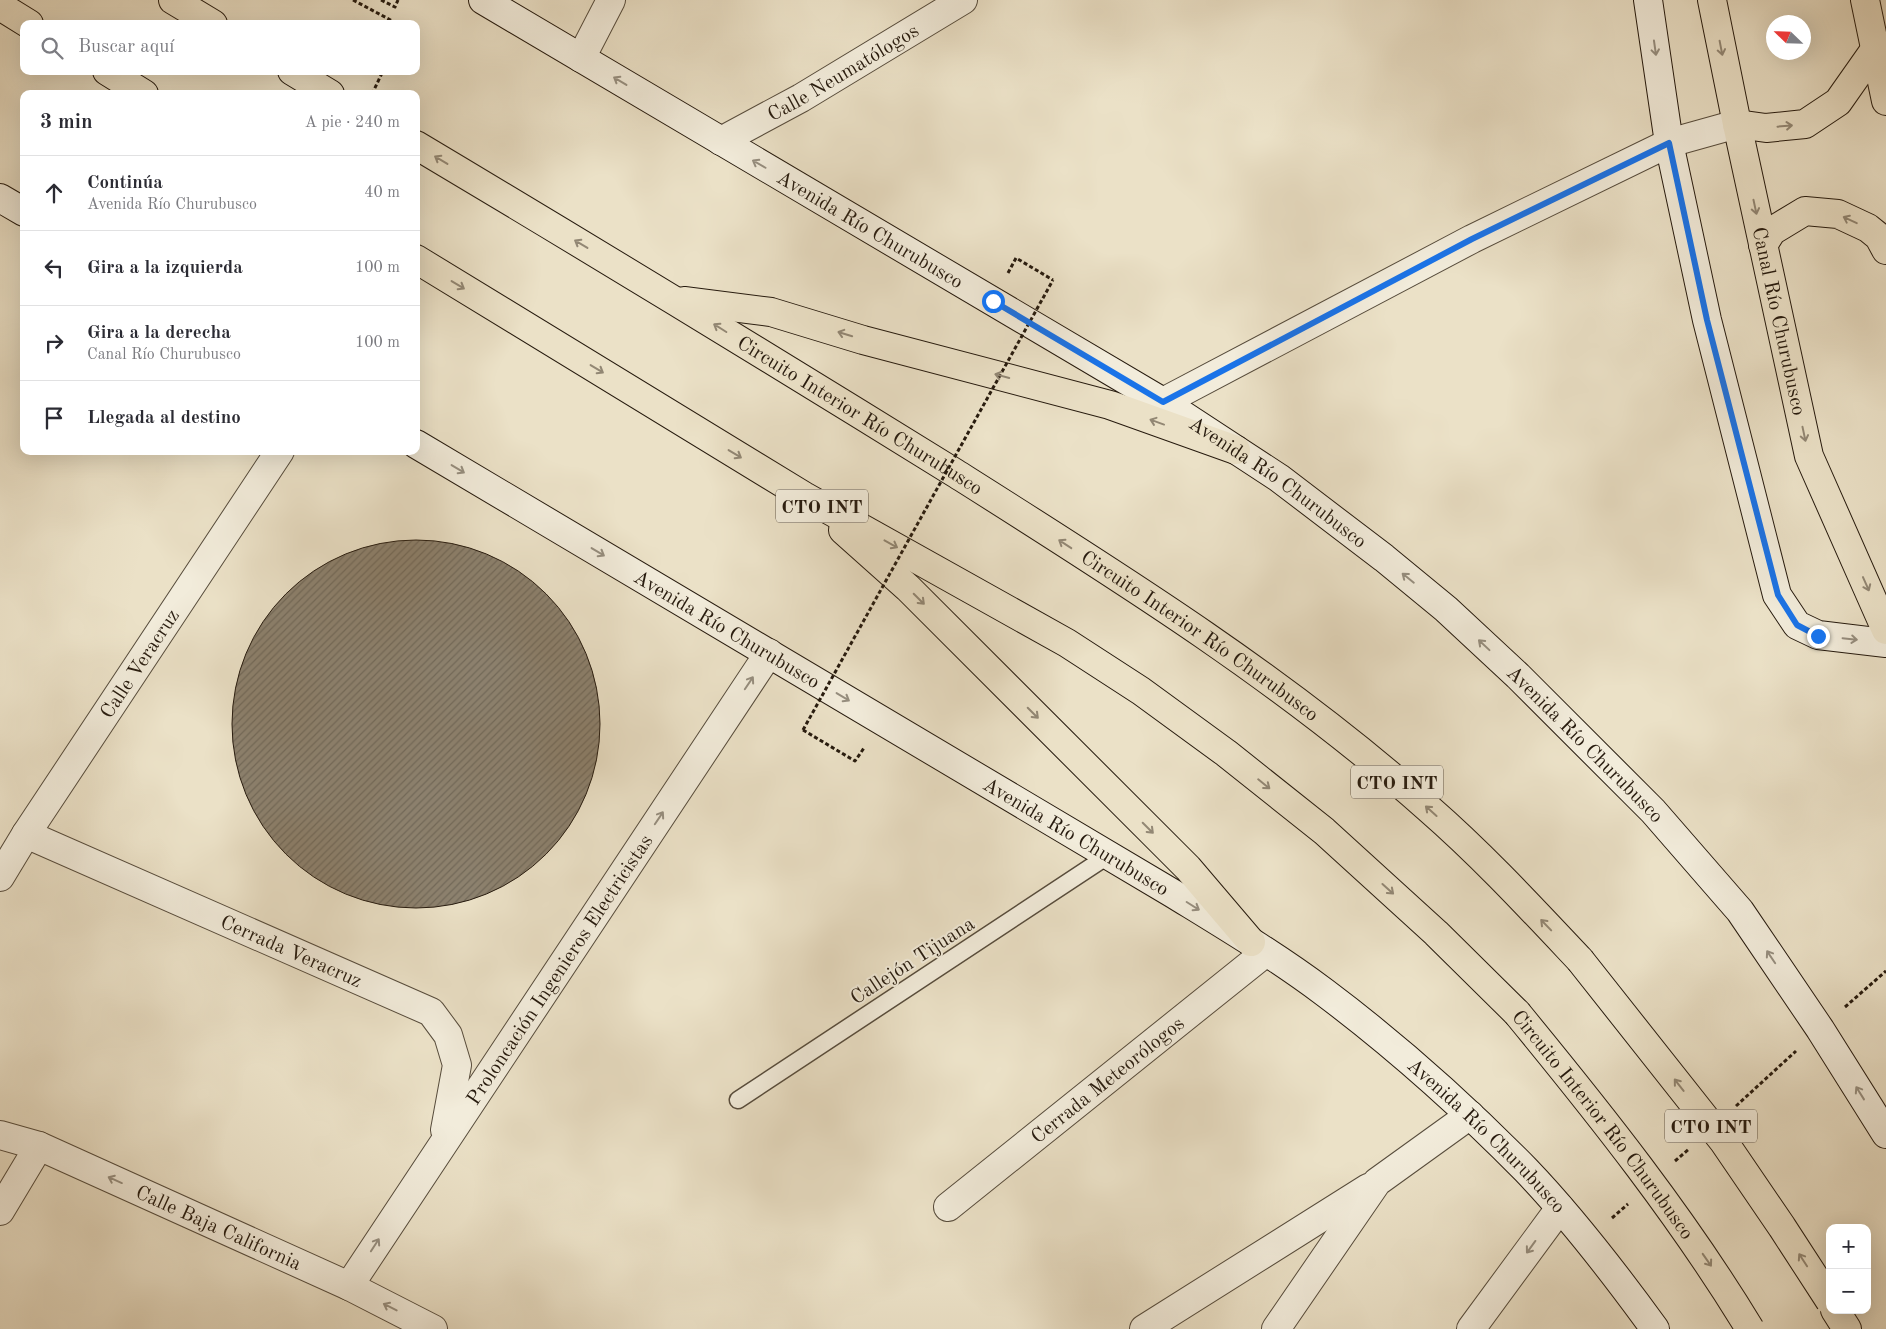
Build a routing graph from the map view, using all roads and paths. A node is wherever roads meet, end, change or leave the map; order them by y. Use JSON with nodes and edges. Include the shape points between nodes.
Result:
{"nodes":[{"id":1,"x":173,"y":0,"type":"edge"},
{"id":2,"x":353,"y":0,"type":"edge"},
{"id":3,"x":381,"y":0,"type":"edge"},
{"id":4,"x":398,"y":0,"type":"edge"},
{"id":5,"x":483,"y":0,"type":"edge"},
{"id":6,"x":611,"y":0,"type":"edge"},
{"id":7,"x":963,"y":0,"type":"edge"},
{"id":8,"x":1648,"y":0,"type":"edge"},
{"id":9,"x":1712,"y":0,"type":"edge"},
{"id":10,"x":1865,"y":0,"type":"edge"},
{"id":11,"x":0,"y":6,"type":"edge"},
{"id":12,"x":23,"y":20,"type":"edge"},
{"id":13,"x":206,"y":20,"type":"edge"},
{"id":14,"x":390,"y":20,"type":"edge"},
{"id":15,"x":1876,"y":48,"type":"junction"},
{"id":16,"x":581,"y":58,"type":"junction"},
{"id":17,"x":113,"y":75,"type":"edge"},
{"id":18,"x":299,"y":75,"type":"edge"},
{"id":19,"x":381,"y":75,"type":"edge"},
{"id":20,"x":138,"y":90,"type":"edge"},
{"id":21,"x":323,"y":90,"type":"edge"},
{"id":22,"x":374,"y":90,"type":"edge"},
{"id":23,"x":1886,"y":101,"type":"edge"},
{"id":24,"x":1737,"y":124,"type":"junction"},
{"id":25,"x":721,"y":141,"type":"junction"},
{"id":26,"x":1669,"y":143,"type":"junction"},
{"id":27,"x":420,"y":147,"type":"edge"},
{"id":28,"x":0,"y":198,"type":"edge"},
{"id":29,"x":20,"y":210,"type":"edge"},
{"id":30,"x":1763,"y":246,"type":"junction"},
{"id":31,"x":1886,"y":250,"type":"edge"},
{"id":32,"x":1016,"y":258,"type":"dead end"},
{"id":33,"x":420,"y":261,"type":"edge"},
{"id":34,"x":674,"y":299,"type":"junction"},
{"id":35,"x":1163,"y":402,"type":"junction"},
{"id":36,"x":420,"y":446,"type":"edge"},
{"id":37,"x":1236,"y":450,"type":"junction"},
{"id":38,"x":277,"y":455,"type":"edge"},
{"id":39,"x":804,"y":496,"type":"junction"},
{"id":40,"x":1886,"y":630,"type":"edge"},
{"id":41,"x":1886,"y":643,"type":"edge"},
{"id":42,"x":769,"y":654,"type":"junction"},
{"id":43,"x":855,"y":761,"type":"dead end"},
{"id":44,"x":26,"y":834,"type":"junction"},
{"id":45,"x":1109,"y":855,"type":"junction"},
{"id":46,"x":0,"y":877,"type":"edge"},
{"id":47,"x":1258,"y":947,"type":"junction"},
{"id":48,"x":738,"y":1100,"type":"dead end"},
{"id":49,"x":1470,"y":1115,"type":"junction"},
{"id":50,"x":0,"y":1134,"type":"edge"},
{"id":51,"x":1886,"y":1134,"type":"edge"},
{"id":52,"x":443,"y":1142,"type":"junction"},
{"id":53,"x":39,"y":1146,"type":"junction"},
{"id":54,"x":1377,"y":1182,"type":"junction"},
{"id":55,"x":948,"y":1207,"type":"dead end"},
{"id":56,"x":1560,"y":1208,"type":"junction"},
{"id":57,"x":0,"y":1211,"type":"edge"},
{"id":58,"x":349,"y":1286,"type":"junction"},
{"id":59,"x":1826,"y":1295,"type":"edge"},
{"id":60,"x":1839,"y":1314,"type":"edge"},
{"id":61,"x":433,"y":1329,"type":"edge"},
{"id":62,"x":1144,"y":1329,"type":"edge"},
{"id":63,"x":1276,"y":1329,"type":"edge"},
{"id":64,"x":1471,"y":1329,"type":"edge"},
{"id":65,"x":1655,"y":1329,"type":"edge"},
{"id":66,"x":1750,"y":1329,"type":"edge"},
{"id":67,"x":1848,"y":1329,"type":"edge"}],
"edges":[{"from":1,"to":13,"type":"main road"},
{"from":2,"to":14,"type":"path"},
{"from":3,"to":4,"type":"path","via":[[395,7]]},
{"from":5,"to":16,"type":"street","name":"Avenida Río Churubusco"},
{"from":6,"to":16,"type":"street"},
{"from":7,"to":25,"type":"street","name":"Calle Neumatólogos","via":[[801,98]]},
{"from":8,"to":26,"type":"street","one_way":true},
{"from":9,"to":24,"type":"main road","name":"Canal Río Churubusco","one_way":true},
{"from":10,"to":15,"type":"main road"},
{"from":11,"to":12,"type":"main road"},
{"from":15,"to":23,"type":"main road"},
{"from":24,"to":15,"type":"main road","one_way":true,"via":[[1766,128],[1805,124],[1838,102]]},
{"from":25,"to":16,"type":"street","name":"Avenida Río Churubusco","one_way":true},
{"from":17,"to":20,"type":"main road"},
{"from":18,"to":21,"type":"main road"},
{"from":19,"to":22,"type":"path"},
{"from":24,"to":26,"type":"street"},
{"from":24,"to":30,"type":"main road","name":"Canal Río Churubusco","one_way":true},
{"from":35,"to":25,"type":"street","name":"Avenida Río Churubusco","one_way":true},
{"from":26,"to":35,"type":"street","via":[[1472,239]]},
{"from":26,"to":41,"type":"street","one_way":true,"via":[[1707,320],[1778,595],[1797,625],[1818,636]]},
{"from":34,"to":27,"type":"main road","name":"Circuito Interior Río Churubusco","number":"CTO INT","one_way":true},
{"from":28,"to":29,"type":"street"},
{"from":31,"to":30,"type":"main road","one_way":true,"via":[[1879,237],[1868,228],[1838,214],[1805,211],[1772,231]]},
{"from":30,"to":40,"type":"main road","name":"Canal Río Churubusco","one_way":true,"via":[[1809,456]]},
{"from":32,"to":43,"type":"path","bridge":true,"via":[[1053,280],[803,730]]},
{"from":33,"to":39,"type":"main road","name":"Circuito Interior Río Churubusco","number":"CTO INT","one_way":true},
{"from":37,"to":34,"type":"main road","one_way":true,"via":[[1110,405],[863,340],[771,312]]},
{"from":59,"to":34,"type":"main road","name":"Circuito Interior Río Churubusco","number":"CTO INT","one_way":true,"bridge":true,"via":[[1724,1142],[1580,960],[1429,808],[1340,734],[1194,628],[1012,509]]},
{"from":35,"to":37,"type":"street","name":"Avenida Río Churubusco"},
{"from":36,"to":42,"type":"street","name":"Avenida Río Churubusco","one_way":true},
{"from":51,"to":37,"type":"street","name":"Avenida Río Churubusco","one_way":true,"via":[[1740,911],[1653,811],[1446,608],[1331,516]]},
{"from":38,"to":44,"type":"street","name":"Calle Veracruz"},
{"from":39,"to":47,"type":"main road","one_way":true,"via":[[908,588],[1188,868]]},
{"from":39,"to":66,"type":"main road","name":"Circuito Interior Río Churubusco","number":"CTO INT","one_way":true,"bridge":true,"via":[[1067,643],[1141,691],[1226,753],[1324,831],[1518,1013],[1662,1196],[1718,1276]]},
{"from":42,"to":45,"type":"street","name":"Avenida Río Churubusco","one_way":true},
{"from":52,"to":42,"type":"street","name":"Proloncación Ingenieros Electricistas","one_way":true},
{"from":44,"to":46,"type":"street","name":"Calle Veracruz"},
{"from":44,"to":52,"type":"street","name":"Cerrada Veracruz","via":[[431,1012],[448,1035],[456,1065]]},
{"from":45,"to":47,"type":"street","name":"Avenida Río Churubusco","one_way":true},
{"from":45,"to":48,"type":"lane","name":"Callejón Tijuana"},
{"from":47,"to":49,"type":"street","name":"Avenida Río Churubusco","via":[[1366,1024]]},
{"from":47,"to":55,"type":"street","name":"Cerrada Meteorólogos"},
{"from":49,"to":54,"type":"street"},
{"from":49,"to":56,"type":"street","name":"Avenida Río Churubusco"},
{"from":50,"to":53,"type":"street","name":"Calle Baja California"},
{"from":58,"to":52,"type":"street","name":"Proloncación Ingenieros Electricistas","one_way":true},
{"from":53,"to":57,"type":"street"},
{"from":58,"to":53,"type":"street","name":"Calle Baja California","one_way":true},
{"from":54,"to":62,"type":"street"},
{"from":54,"to":63,"type":"street"},
{"from":56,"to":64,"type":"street","one_way":true},
{"from":56,"to":65,"type":"street","name":"Avenida Río Churubusco"},
{"from":61,"to":58,"type":"street","name":"Calle Baja California","one_way":true},
{"from":60,"to":67,"type":"main road"}]}
